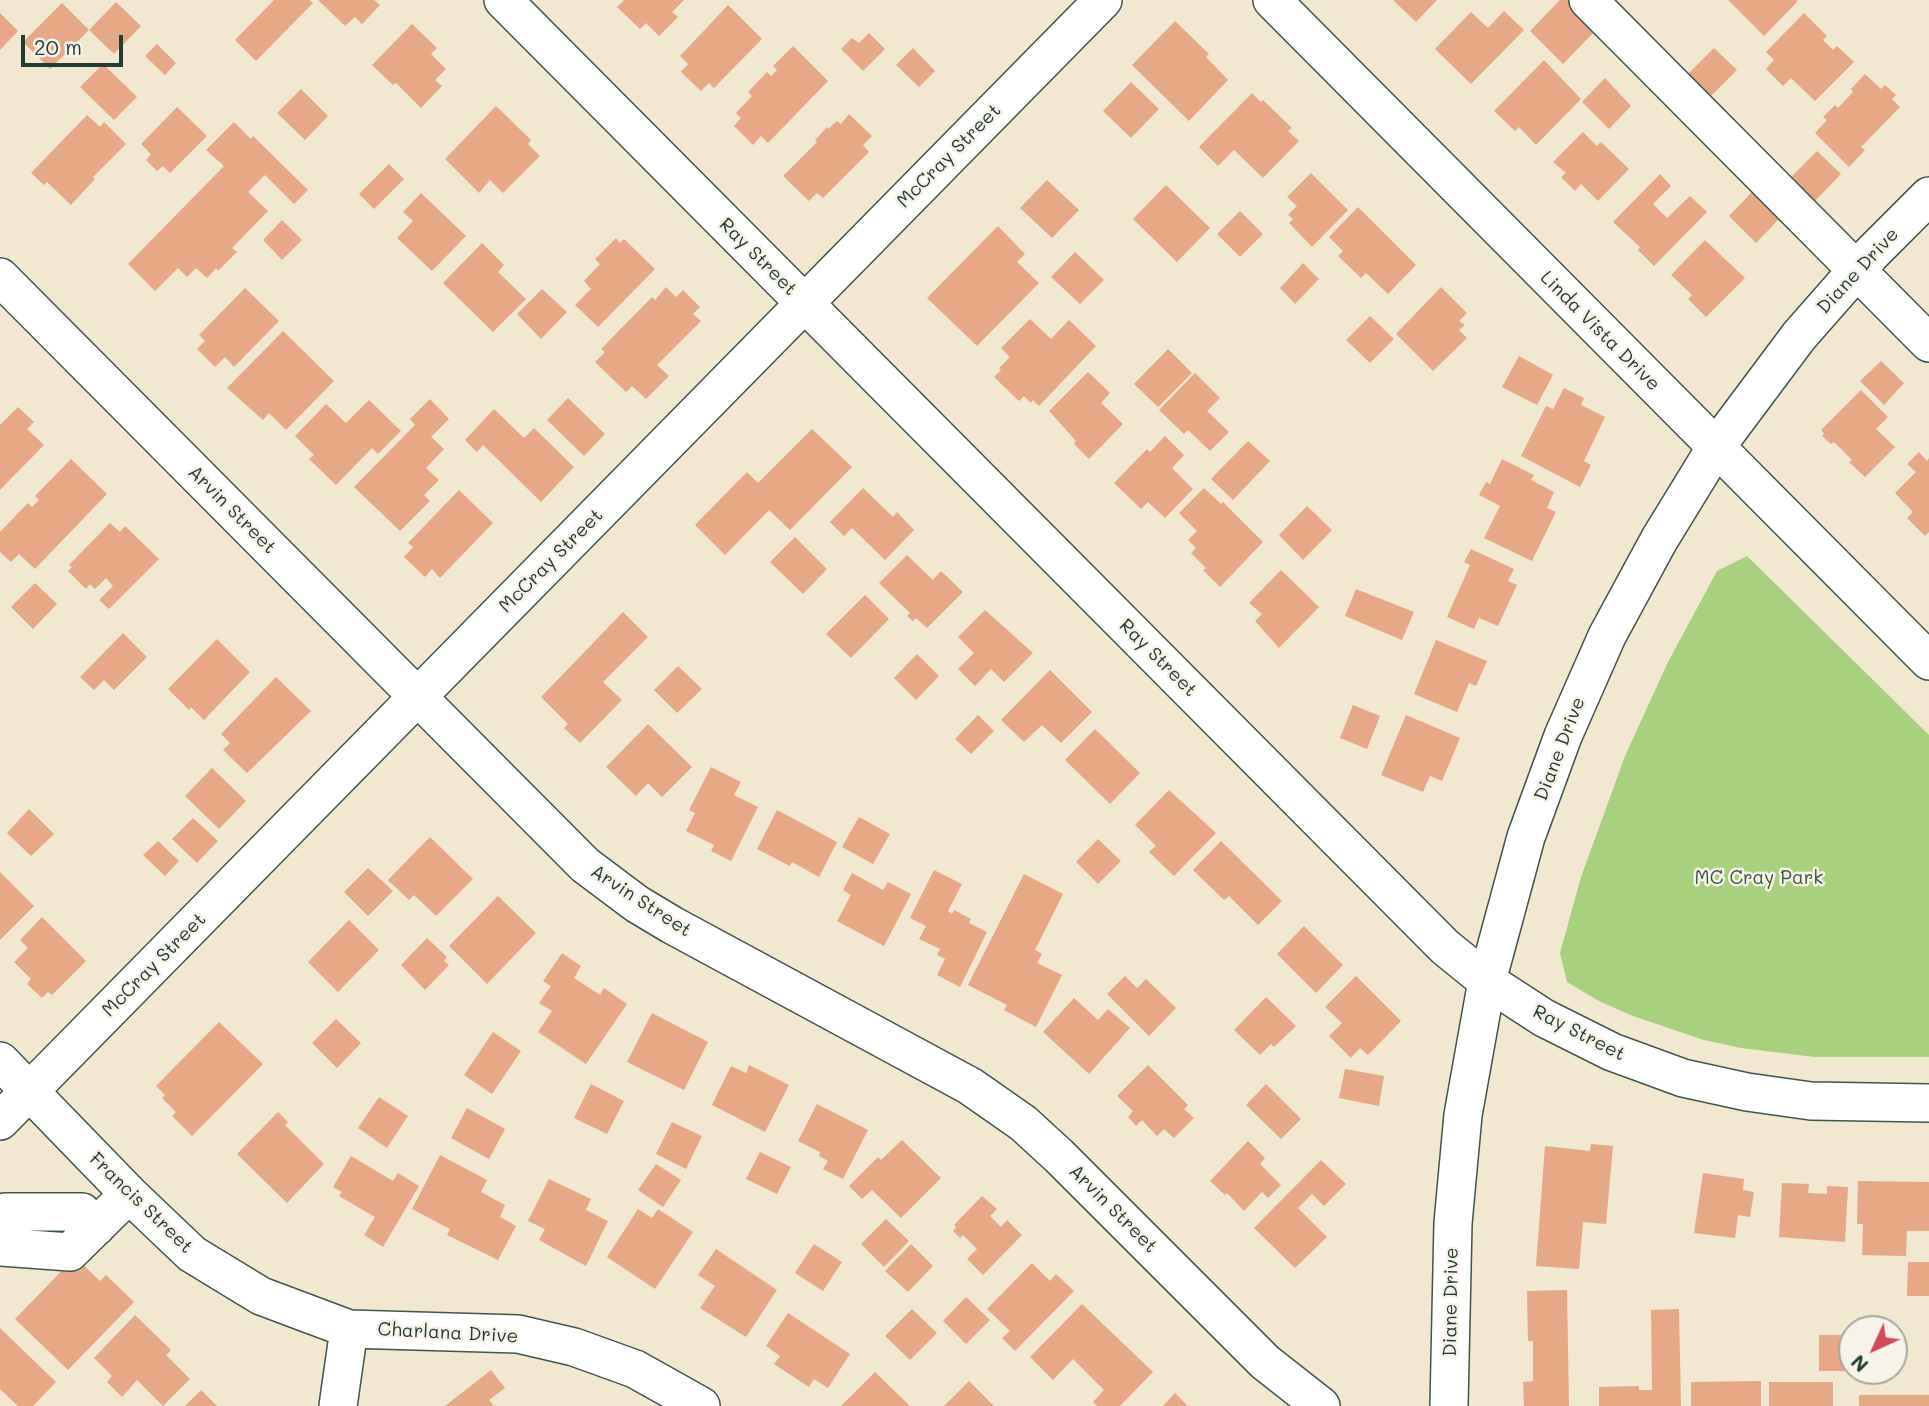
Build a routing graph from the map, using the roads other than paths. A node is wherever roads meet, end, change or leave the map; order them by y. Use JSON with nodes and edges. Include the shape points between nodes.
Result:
{"nodes":[{"id":1,"x":503,"y":0,"type":"edge"},
{"id":2,"x":1103,"y":0,"type":"edge"},
{"id":3,"x":1272,"y":0,"type":"edge"},
{"id":4,"x":1588,"y":0,"type":"edge"},
{"id":5,"x":1929,"y":196,"type":"edge"},
{"id":6,"x":1857,"y":270,"type":"junction"},
{"id":7,"x":0,"y":277,"type":"edge"},
{"id":8,"x":805,"y":303,"type":"junction"},
{"id":9,"x":1929,"y":343,"type":"edge"},
{"id":10,"x":1716,"y":447,"type":"junction"},
{"id":11,"x":1929,"y":661,"type":"edge"},
{"id":12,"x":417,"y":697,"type":"junction"},
{"id":13,"x":1487,"y":981,"type":"junction"},
{"id":14,"x":0,"y":1061,"type":"edge"},
{"id":15,"x":30,"y":1091,"type":"junction"},
{"id":16,"x":1929,"y":1103,"type":"edge"},
{"id":17,"x":0,"y":1121,"type":"edge"},
{"id":18,"x":129,"y":1194,"type":"junction"},
{"id":19,"x":0,"y":1217,"type":"edge"},
{"id":20,"x":96,"y":1227,"type":"junction"},
{"id":21,"x":0,"y":1247,"type":"edge"},
{"id":22,"x":349,"y":1329,"type":"junction"},
{"id":23,"x":338,"y":1406,"type":"edge"},
{"id":24,"x":701,"y":1406,"type":"edge"},
{"id":25,"x":1321,"y":1406,"type":"edge"},
{"id":26,"x":1449,"y":1406,"type":"edge"}],
"edges":[{"from":1,"to":8,"type":"street","name":"Ray Street"},
{"from":2,"to":8,"type":"street","name":"McCray Street"},
{"from":3,"to":10,"type":"street","name":"Linda Vista Drive"},
{"from":4,"to":6,"type":"street"},
{"from":5,"to":6,"type":"street","name":"Diane Drive"},
{"from":6,"to":9,"type":"street"},
{"from":6,"to":10,"type":"street","name":"Diane Drive","via":[[1799,336]]},
{"from":7,"to":12,"type":"street","name":"Arvin Street"},
{"from":8,"to":12,"type":"street","name":"McCray Street"},
{"from":8,"to":13,"type":"street","name":"Ray Street","via":[[1445,947]]},
{"from":10,"to":11,"type":"street","name":"Linda Vista Drive"},
{"from":10,"to":13,"type":"street","name":"Diane Drive","via":[[1607,636],[1563,736],[1526,837]]},
{"from":12,"to":15,"type":"street","name":"McCray Street"},
{"from":12,"to":25,"type":"street","name":"Arvin Street","via":[[585,865],[637,904],[970,1086],[1023,1123],[1265,1362]]},
{"from":13,"to":16,"type":"street","name":"Ray Street","via":[[1544,1018],[1684,1078],[1811,1101]]},
{"from":13,"to":26,"type":"street","name":"Diane Drive","via":[[1463,1115],[1453,1223]]},
{"from":14,"to":15,"type":"street","name":"Francis Street"},
{"from":15,"to":17,"type":"street","name":"McCray Street"},
{"from":15,"to":18,"type":"street","name":"Francis Street"},
{"from":18,"to":20,"type":"street"},
{"from":18,"to":22,"type":"street","name":"Francis Street","via":[[192,1254],[261,1296]]},
{"from":19,"to":20,"type":"street","via":[[5,1212],[82,1212]]},
{"from":20,"to":21,"type":"street","via":[[70,1252]]},
{"from":22,"to":23,"type":"street"},
{"from":22,"to":24,"type":"street","name":"Charlana Drive","via":[[519,1334],[635,1369]]}]}
